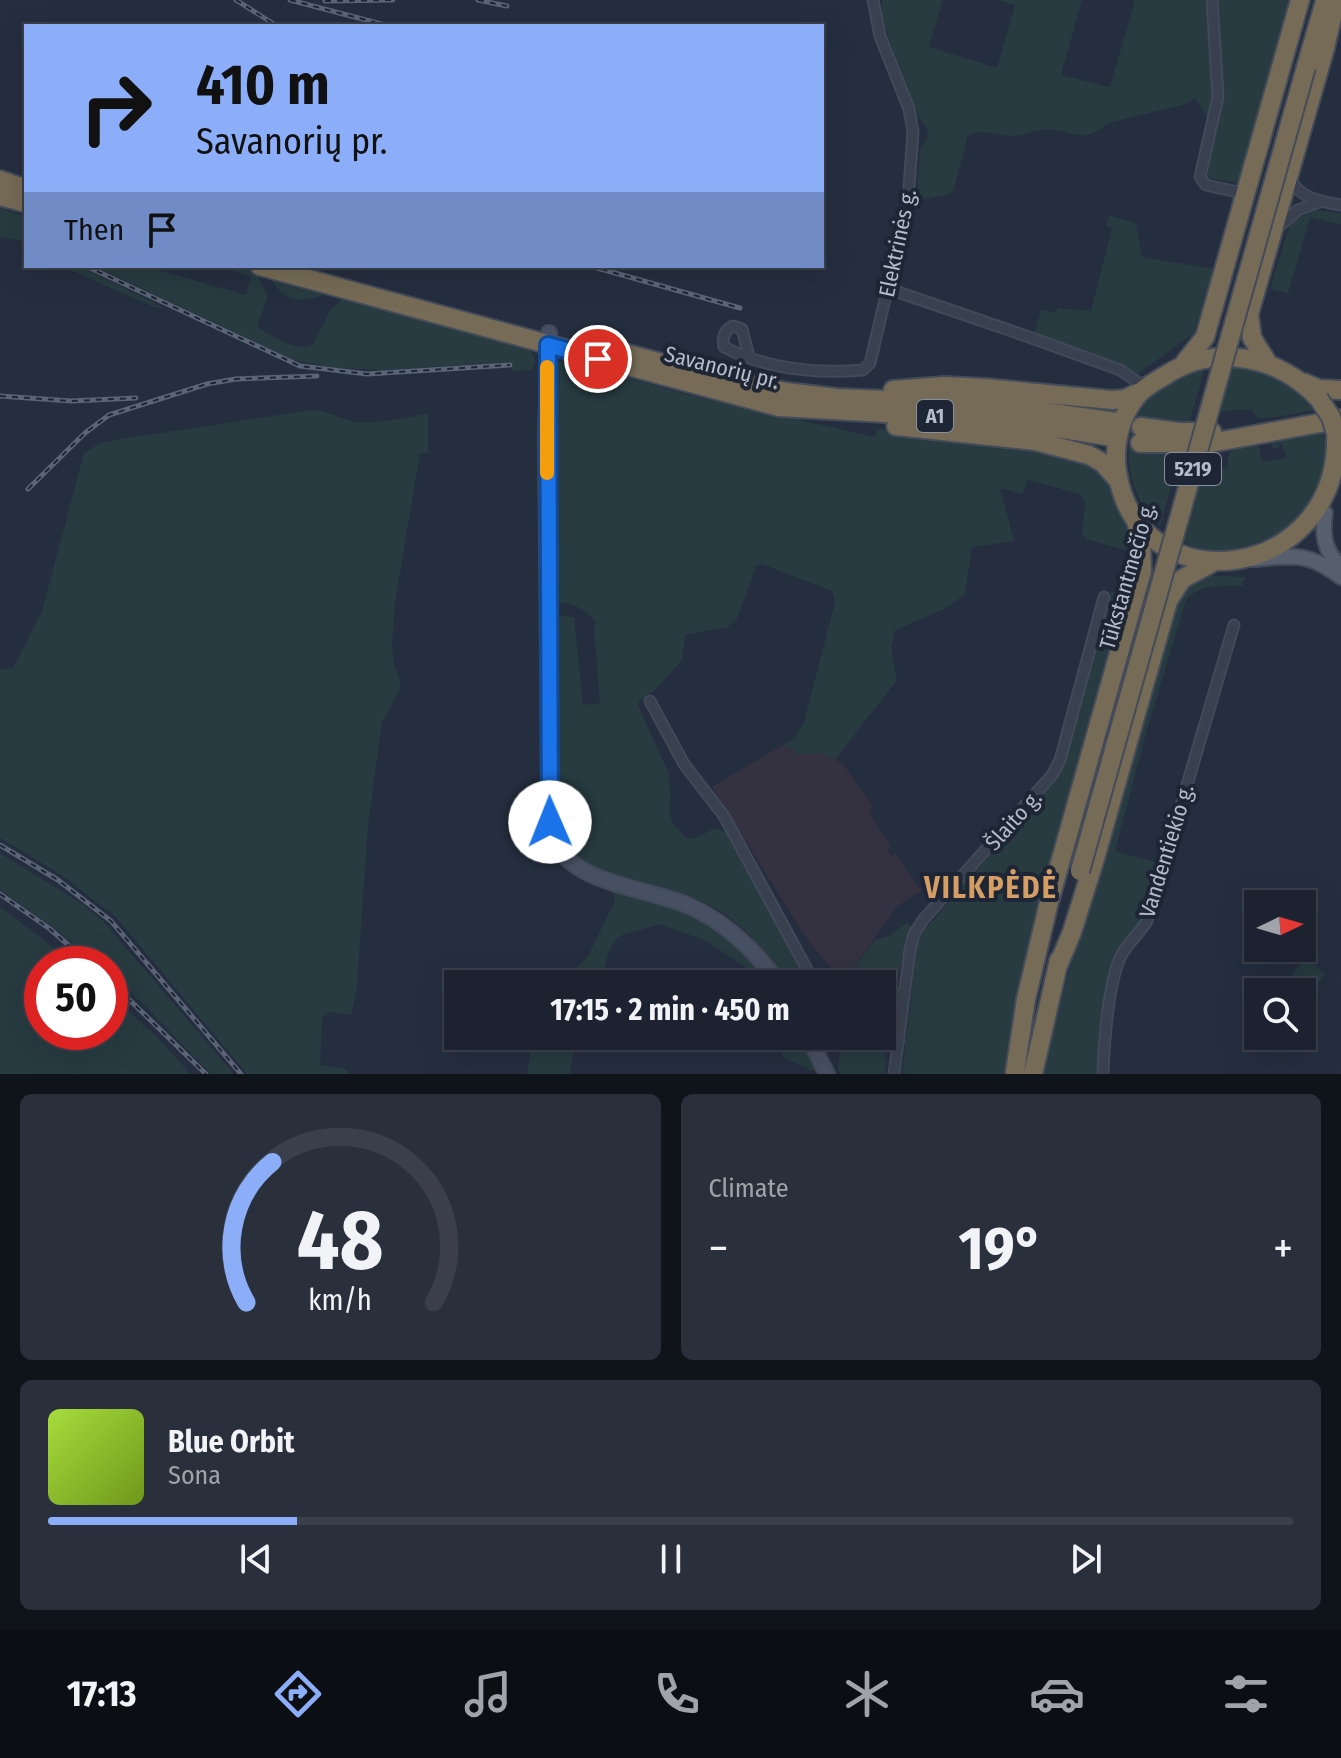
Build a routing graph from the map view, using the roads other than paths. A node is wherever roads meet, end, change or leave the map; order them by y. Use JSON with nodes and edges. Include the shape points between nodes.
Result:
{"nodes":[{"id":1,"x":873,"y":0,"type":"edge"},
{"id":2,"x":1212,"y":0,"type":"edge"},
{"id":3,"x":1300,"y":0,"type":"edge"},
{"id":4,"x":1310,"y":0,"type":"edge"},
{"id":5,"x":1325,"y":0,"type":"edge"},
{"id":6,"x":1336,"y":0,"type":"edge"},
{"id":7,"x":1297,"y":60,"type":"junction"},
{"id":8,"x":1289,"y":174,"type":"junction"},
{"id":9,"x":0,"y":180,"type":"edge"},
{"id":10,"x":24,"y":188,"type":"edge"},
{"id":11,"x":1246,"y":194,"type":"junction"},
{"id":12,"x":0,"y":196,"type":"edge"},
{"id":13,"x":1322,"y":201,"type":"junction"},
{"id":14,"x":24,"y":202,"type":"edge"},
{"id":15,"x":1341,"y":205,"type":"edge"},
{"id":16,"x":1271,"y":234,"type":"junction"},
{"id":17,"x":268,"y":268,"type":"edge"},
{"id":18,"x":313,"y":268,"type":"edge"},
{"id":19,"x":889,"y":289,"type":"junction"},
{"id":20,"x":548,"y":339,"type":"junction"},
{"id":21,"x":749,"y":356,"type":"dead end"},
{"id":22,"x":1182,"y":364,"type":"junction"},
{"id":23,"x":1269,"y":365,"type":"junction"},
{"id":24,"x":1302,"y":382,"type":"junction"},
{"id":25,"x":1143,"y":384,"type":"junction"},
{"id":26,"x":1341,"y":390,"type":"edge"},
{"id":27,"x":818,"y":396,"type":"junction"},
{"id":28,"x":779,"y":407,"type":"junction"},
{"id":29,"x":1341,"y":410,"type":"edge"},
{"id":30,"x":1092,"y":426,"type":"junction"},
{"id":31,"x":1339,"y":426,"type":"edge"},
{"id":32,"x":1115,"y":430,"type":"dead end"},
{"id":33,"x":1340,"y":472,"type":"edge"},
{"id":34,"x":1119,"y":481,"type":"junction"},
{"id":35,"x":1133,"y":511,"type":"junction"},
{"id":36,"x":1325,"y":513,"type":"junction"},
{"id":37,"x":1248,"y":560,"type":"junction"},
{"id":38,"x":1215,"y":561,"type":"junction"},
{"id":39,"x":1341,"y":567,"type":"edge"},
{"id":40,"x":1341,"y":577,"type":"edge"},
{"id":41,"x":1104,"y":597,"type":"dead end"},
{"id":42,"x":1234,"y":625,"type":"dead end"},
{"id":43,"x":650,"y":701,"type":"dead end"},
{"id":44,"x":1074,"y":870,"type":"junction"},
{"id":45,"x":1057,"y":968,"type":"junction"},
{"id":46,"x":767,"y":970,"type":"edge"},
{"id":47,"x":807,"y":970,"type":"edge"},
{"id":48,"x":896,"y":994,"type":"edge"},
{"id":49,"x":904,"y":995,"type":"junction"},
{"id":50,"x":896,"y":1041,"type":"edge"},
{"id":51,"x":899,"y":1041,"type":"junction"},
{"id":52,"x":815,"y":1050,"type":"edge"},
{"id":53,"x":1021,"y":1073,"type":"edge"},
{"id":54,"x":827,"y":1074,"type":"edge"},
{"id":55,"x":894,"y":1074,"type":"edge"},
{"id":56,"x":1103,"y":1074,"type":"edge"}],
"edges":[{"from":1,"to":19,"type":"street","name":"Elektrinės g.","via":[[913,132],[908,202]]},
{"from":2,"to":11,"type":"street","via":[[1218,97],[1200,177],[1206,185]]},
{"from":3,"to":7,"type":"highway"},
{"from":4,"to":7,"type":"highway","name":"Tūkstantmečio g.","number":"5219"},
{"from":5,"to":7,"type":"highway","name":"Tūkstantmečio g.","number":"5219"},
{"from":6,"to":8,"type":"highway"},
{"from":7,"to":11,"type":"highway"},
{"from":7,"to":44,"type":"highway","name":"Tūkstantmečio g.","number":"5219","bridge":true},
{"from":8,"to":13,"type":"street","via":[[1297,190]]},
{"from":8,"to":16,"type":"highway"},
{"from":9,"to":10,"type":"highway"},
{"from":11,"to":22,"type":"highway","via":[[1205,337]]},
{"from":12,"to":14,"type":"highway"},
{"from":13,"to":15,"type":"street"},
{"from":13,"to":16,"type":"street","via":[[1298,210]]},
{"from":16,"to":23,"type":"highway","via":[[1249,314],[1252,338]]},
{"from":17,"to":20,"type":"highway","name":"Savanorių pr.","number":"A1"},
{"from":18,"to":20,"type":"highway","name":"Savanorių pr.","number":"A1"},
{"from":19,"to":21,"type":"street","name":"Elektrinės g.","via":[[867,368],[808,372]]},
{"from":19,"to":25,"type":"street","via":[[1091,359]]},
{"from":20,"to":27,"type":"highway","name":"Savanorių pr.","number":"A1","via":[[750,386]]},
{"from":20,"to":28,"type":"highway","name":"Savanorių pr.","number":"A1"},
{"from":20,"to":46,"type":"main road","via":[[549,801],[554,838],[563,854],[584,871],[687,905],[720,923]]},
{"from":22,"to":23,"type":"highway","via":[[1233,357]]},
{"from":22,"to":25,"type":"highway"},
{"from":23,"to":24,"type":"highway"},
{"from":24,"to":26,"type":"highway"},
{"from":24,"to":31,"type":"highway","bridge":true},
{"from":25,"to":27,"type":"highway","via":[[1122,400],[944,386]]},
{"from":25,"to":34,"type":"highway","via":[[1119,433]]},
{"from":27,"to":30,"type":"highway","name":"Savanorių pr.","number":"A1","via":[[991,404]]},
{"from":28,"to":30,"type":"highway","name":"Savanorių pr.","number":"A1"},
{"from":28,"to":34,"type":"highway","via":[[848,422],[1035,441],[1089,455]]},
{"from":29,"to":31,"type":"highway","via":[[1218,431],[1141,435],[1211,443]]},
{"from":30,"to":32,"type":"highway","number":"A1"},
{"from":31,"to":33,"type":"highway"},
{"from":33,"to":36,"type":"highway"},
{"from":34,"to":35,"type":"highway"},
{"from":35,"to":38,"type":"highway","via":[[1174,549]]},
{"from":35,"to":53,"type":"highway","via":[[1142,571],[1039,942],[1026,999]]},
{"from":36,"to":37,"type":"highway","via":[[1291,546]]},
{"from":36,"to":39,"type":"main road","via":[[1325,545]]},
{"from":37,"to":38,"type":"highway"},
{"from":37,"to":40,"type":"main road","via":[[1308,557]]},
{"from":38,"to":45,"type":"highway","via":[[1182,579],[1168,601],[1094,862]]},
{"from":41,"to":49,"type":"street","name":"Šlaito g.","via":[[1060,760],[918,926]]},
{"from":42,"to":56,"type":"street","name":"Vandentiekio g.","via":[[1147,921],[1118,963]]},
{"from":43,"to":47,"type":"street","via":[[684,764],[724,816]]},
{"from":44,"to":45,"type":"highway","name":"Tūkstantmečio g.","number":"5219"},
{"from":44,"to":53,"type":"highway","name":"Tūkstantmečio g.","number":"5219"},
{"from":45,"to":53,"type":"highway","name":"Tūkstantmečio g.","number":"5219"},
{"from":48,"to":49,"type":"street"},
{"from":49,"to":51,"type":"street","name":"Šlaito g."},
{"from":50,"to":51,"type":"street"},
{"from":51,"to":55,"type":"street","name":"Šlaito g."},
{"from":52,"to":54,"type":"main road"}]}
